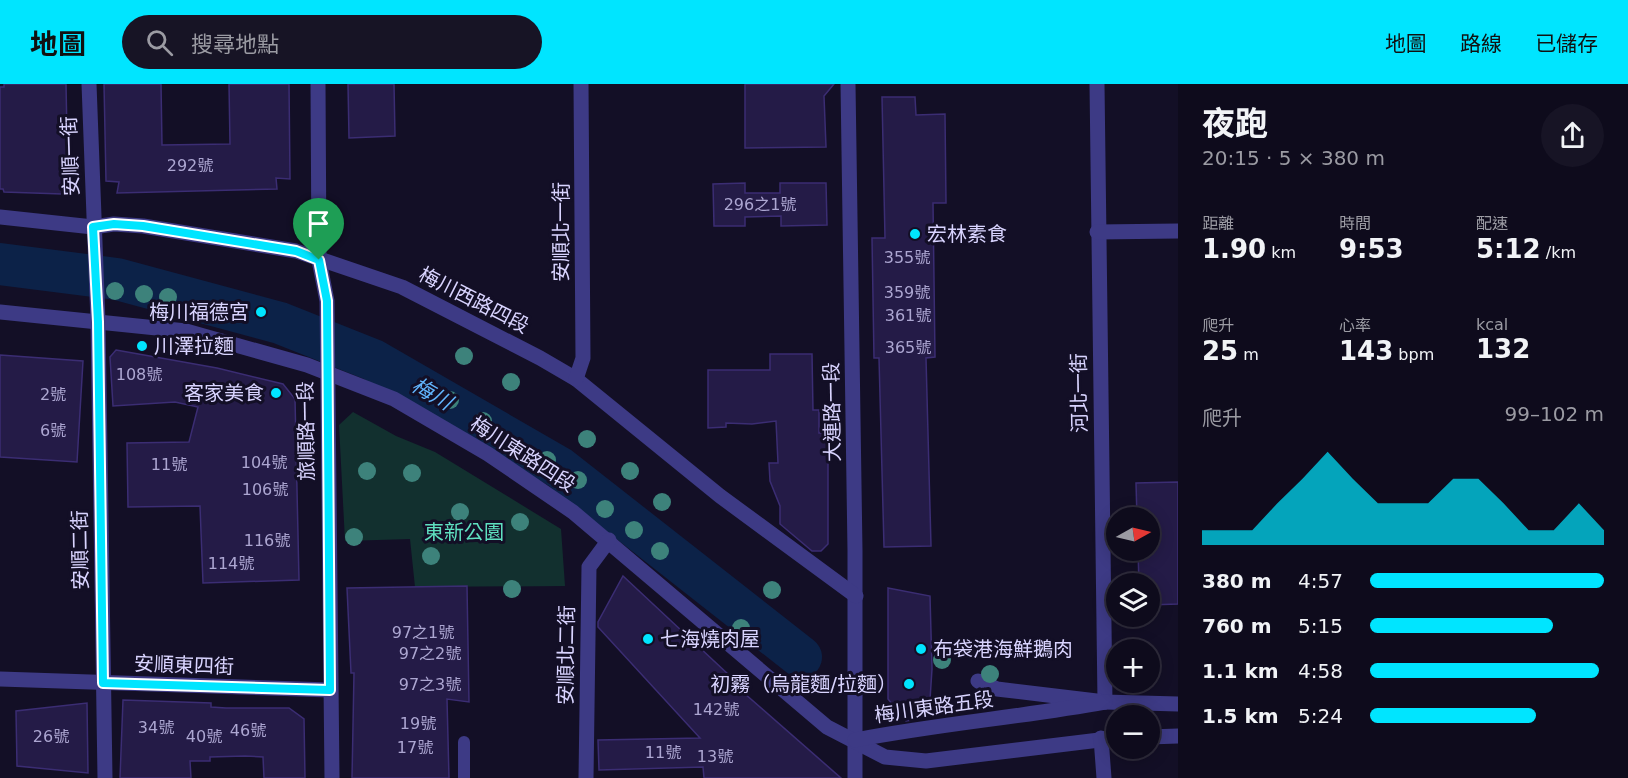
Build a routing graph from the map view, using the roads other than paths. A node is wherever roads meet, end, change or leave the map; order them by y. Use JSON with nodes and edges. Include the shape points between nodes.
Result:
{"nodes":[{"id":1,"x":88,"y":84,"type":"edge"},
{"id":2,"x":318,"y":84,"type":"edge"},
{"id":3,"x":581,"y":84,"type":"edge"},
{"id":4,"x":848,"y":84,"type":"edge"},
{"id":5,"x":1097,"y":84,"type":"edge"},
{"id":6,"x":0,"y":217,"type":"edge"},
{"id":7,"x":93,"y":227,"type":"junction"},
{"id":8,"x":1178,"y":231,"type":"edge"},
{"id":9,"x":1097,"y":232,"type":"junction"},
{"id":10,"x":319,"y":260,"type":"junction"},
{"id":11,"x":0,"y":312,"type":"edge"},
{"id":12,"x":98,"y":322,"type":"junction"},
{"id":13,"x":327,"y":372,"type":"junction"},
{"id":14,"x":576,"y":379,"type":"junction"},
{"id":15,"x":609,"y":540,"type":"junction"},
{"id":16,"x":856,"y":596,"type":"junction"},
{"id":17,"x":0,"y":679,"type":"edge"},
{"id":18,"x":978,"y":681,"type":"dead end"},
{"id":19,"x":103,"y":683,"type":"junction"},
{"id":20,"x":330,"y":690,"type":"junction"},
{"id":21,"x":1105,"y":702,"type":"junction"},
{"id":22,"x":1178,"y":704,"type":"edge"},
{"id":23,"x":1178,"y":736,"type":"edge"},
{"id":24,"x":1160,"y":737,"type":"edge"},
{"id":25,"x":1106,"y":738,"type":"edge"},
{"id":26,"x":855,"y":740,"type":"junction"},
{"id":27,"x":464,"y":742,"type":"dead end"},
{"id":28,"x":1106,"y":758,"type":"edge"},
{"id":29,"x":105,"y":778,"type":"edge"},
{"id":30,"x":332,"y":778,"type":"edge"},
{"id":31,"x":464,"y":778,"type":"edge"},
{"id":32,"x":586,"y":778,"type":"edge"},
{"id":33,"x":855,"y":778,"type":"edge"},
{"id":34,"x":1104,"y":778,"type":"edge"}],
"edges":[{"from":1,"to":7,"type":"street","name":"安順一街"},
{"from":2,"to":10,"type":"street","name":"旅順路一段"},
{"from":3,"to":14,"type":"street","name":"安順北一街","via":[[583,358]]},
{"from":4,"to":16,"type":"street","name":"大連路一段"},
{"from":5,"to":9,"type":"street","name":"河北一街"},
{"from":6,"to":7,"type":"street","name":"梅川西路四段"},
{"from":7,"to":10,"type":"street","name":"梅川西路四段","via":[[143,226],[296,251]]},
{"from":7,"to":12,"type":"street","name":"安順一街"},
{"from":8,"to":9,"type":"street"},
{"from":9,"to":21,"type":"street","name":"河北一街"},
{"from":10,"to":13,"type":"street","name":"旅順路一段","via":[[327,301]]},
{"from":10,"to":14,"type":"street","name":"梅川西路四段","via":[[402,287]]},
{"from":11,"to":12,"type":"street","name":"梅川東路四段"},
{"from":12,"to":13,"type":"street","name":"梅川東路四段","via":[[186,331]]},
{"from":12,"to":19,"type":"street","name":"安順二街"},
{"from":13,"to":15,"type":"street","name":"梅川東路四段","via":[[394,399],[460,437]]},
{"from":13,"to":20,"type":"street","name":"旅順路一段"},
{"from":14,"to":16,"type":"street","name":"梅川西路四段","via":[[720,496]]},
{"from":15,"to":26,"type":"street","name":"梅川東路四段","via":[[827,727]]},
{"from":15,"to":32,"type":"street","name":"安順北二街","via":[[589,567]]},
{"from":16,"to":26,"type":"street","name":"大連路一段"},
{"from":17,"to":19,"type":"street","name":"安順東四街"},
{"from":18,"to":21,"type":"street","name":"梅川東路五段","via":[[997,689]]},
{"from":19,"to":20,"type":"street","name":"安順東四街"},
{"from":19,"to":29,"type":"street","name":"安順二街"},
{"from":20,"to":30,"type":"street","name":"旅順路一段"},
{"from":21,"to":22,"type":"street","name":"梅川東路五段"},
{"from":21,"to":26,"type":"street","name":"梅川東路五段"},
{"from":23,"to":24,"type":"street"},
{"from":25,"to":26,"type":"street","name":"梅川東路五段","via":[[927,761],[885,757]]},
{"from":26,"to":33,"type":"street","name":"大連路一段"},
{"from":27,"to":31,"type":"lane"},
{"from":28,"to":34,"type":"street"}]}
